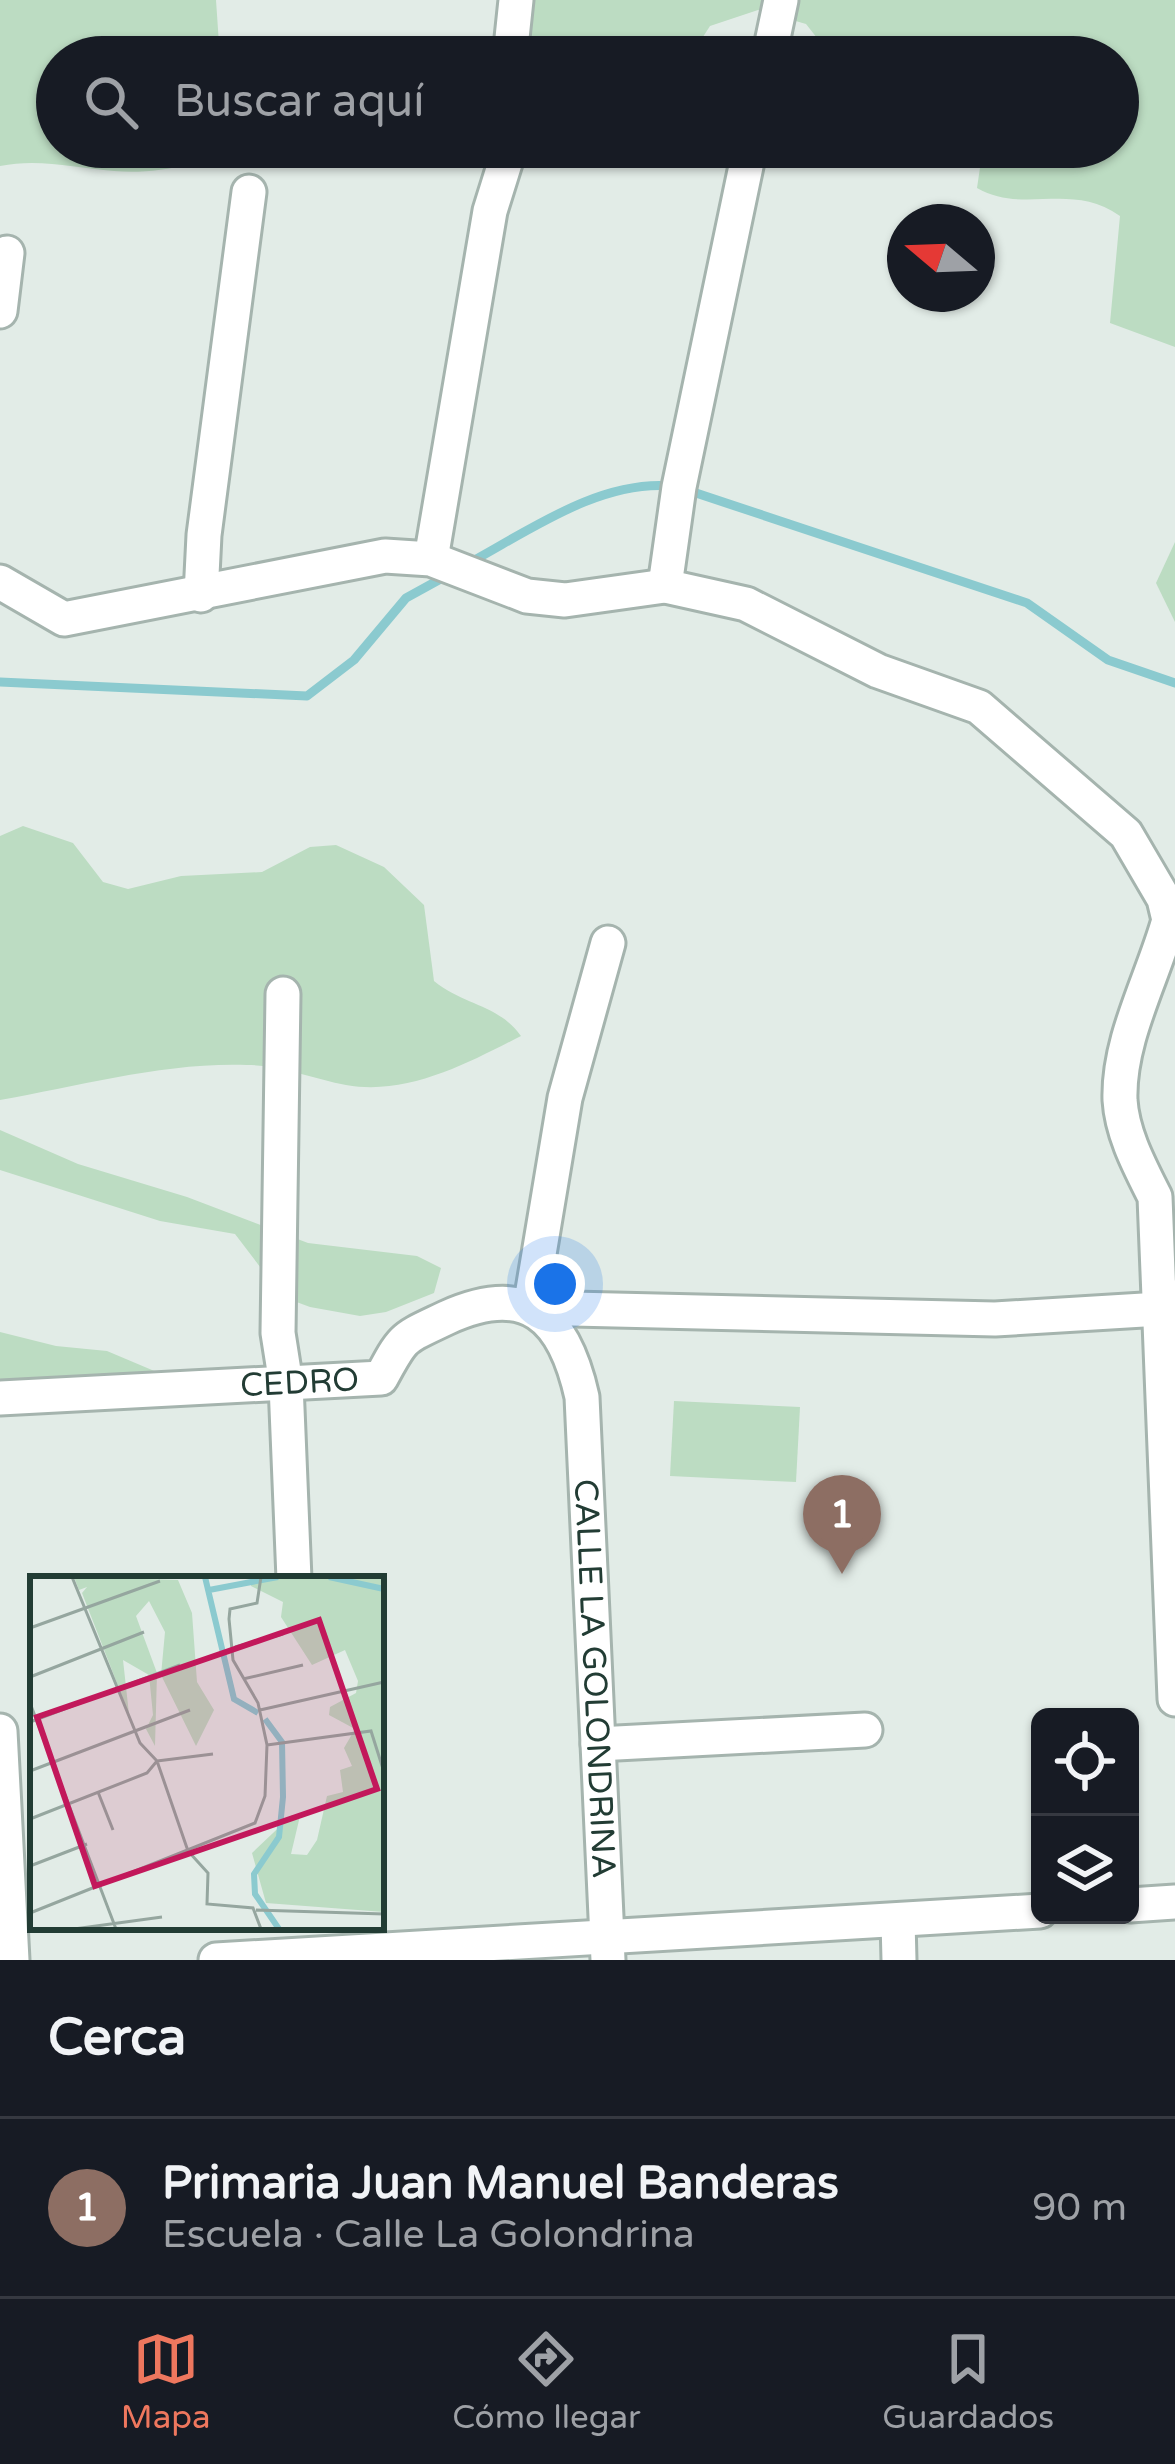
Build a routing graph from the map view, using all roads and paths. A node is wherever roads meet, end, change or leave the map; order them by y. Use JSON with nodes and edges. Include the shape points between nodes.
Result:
{"nodes":[{"id":1,"x":516,"y":0,"type":"edge"},
{"id":2,"x":781,"y":0,"type":"edge"},
{"id":3,"x":512,"y":36,"type":"edge"},
{"id":4,"x":773,"y":36,"type":"edge"},
{"id":5,"x":503,"y":168,"type":"edge"},
{"id":6,"x":746,"y":168,"type":"edge"},
{"id":7,"x":249,"y":192,"type":"dead end"},
{"id":8,"x":7,"y":253,"type":"dead end"},
{"id":9,"x":0,"y":311,"type":"edge"},
{"id":10,"x":431,"y":559,"type":"junction"},
{"id":11,"x":0,"y":582,"type":"edge"},
{"id":12,"x":665,"y":586,"type":"junction"},
{"id":13,"x":201,"y":595,"type":"junction"},
{"id":14,"x":608,"y":943,"type":"dead end"},
{"id":15,"x":283,"y":994,"type":"dead end"},
{"id":16,"x":1168,"y":1302,"type":"edge"},
{"id":17,"x":530,"y":1307,"type":"junction"},
{"id":18,"x":286,"y":1384,"type":"junction"},
{"id":19,"x":0,"y":1399,"type":"edge"},
{"id":20,"x":294,"y":1576,"type":"edge"},
{"id":21,"x":1175,"y":1699,"type":"edge"},
{"id":22,"x":865,"y":1730,"type":"dead end"},
{"id":23,"x":0,"y":1731,"type":"edge"},
{"id":24,"x":598,"y":1744,"type":"junction"},
{"id":25,"x":1175,"y":1902,"type":"edge"},
{"id":26,"x":1139,"y":1904,"type":"edge"},
{"id":27,"x":1031,"y":1912,"type":"edge"},
{"id":28,"x":898,"y":1921,"type":"junction"},
{"id":29,"x":310,"y":1947,"type":"edge"},
{"id":30,"x":608,"y":1948,"type":"edge"},
{"id":31,"x":12,"y":1960,"type":"edge"},
{"id":32,"x":216,"y":1960,"type":"edge"},
{"id":33,"x":899,"y":1960,"type":"edge"}],
"edges":[{"from":1,"to":3,"type":"street"},
{"from":2,"to":4,"type":"street"},
{"from":5,"to":10,"type":"street"},
{"from":6,"to":12,"type":"street"},
{"from":7,"to":13,"type":"street"},
{"from":8,"to":9,"type":"street"},
{"from":10,"to":12,"type":"street","via":[[527,596],[566,600]]},
{"from":10,"to":13,"type":"street","via":[[385,556]]},
{"from":11,"to":13,"type":"street","via":[[64,619]]},
{"from":12,"to":16,"type":"street","via":[[746,604],[878,671],[979,707],[1126,834],[1169,920],[1123,1066],[1120,1102],[1155,1197]]},
{"from":14,"to":17,"type":"street","via":[[565,1098]]},
{"from":15,"to":18,"type":"street","via":[[278,1333]]},
{"from":16,"to":17,"type":"street","via":[[995,1319]]},
{"from":16,"to":21,"type":"street"},
{"from":17,"to":18,"type":"street","name":"CEDRO","via":[[483,1302],[402,1339],[381,1378]]},
{"from":17,"to":24,"type":"street","name":"CALLE LA GOLONDRINA","via":[[574,1358],[582,1397]]},
{"from":18,"to":19,"type":"street","name":"CEDRO"},
{"from":18,"to":20,"type":"street"},
{"from":22,"to":24,"type":"street"},
{"from":23,"to":31,"type":"street"},
{"from":24,"to":30,"type":"street","name":"CALLE LA GOLONDRINA"},
{"from":25,"to":26,"type":"street"},
{"from":27,"to":28,"type":"street"},
{"from":28,"to":30,"type":"street"},
{"from":28,"to":33,"type":"street"},
{"from":29,"to":30,"type":"street"},
{"from":29,"to":32,"type":"street"}]}
